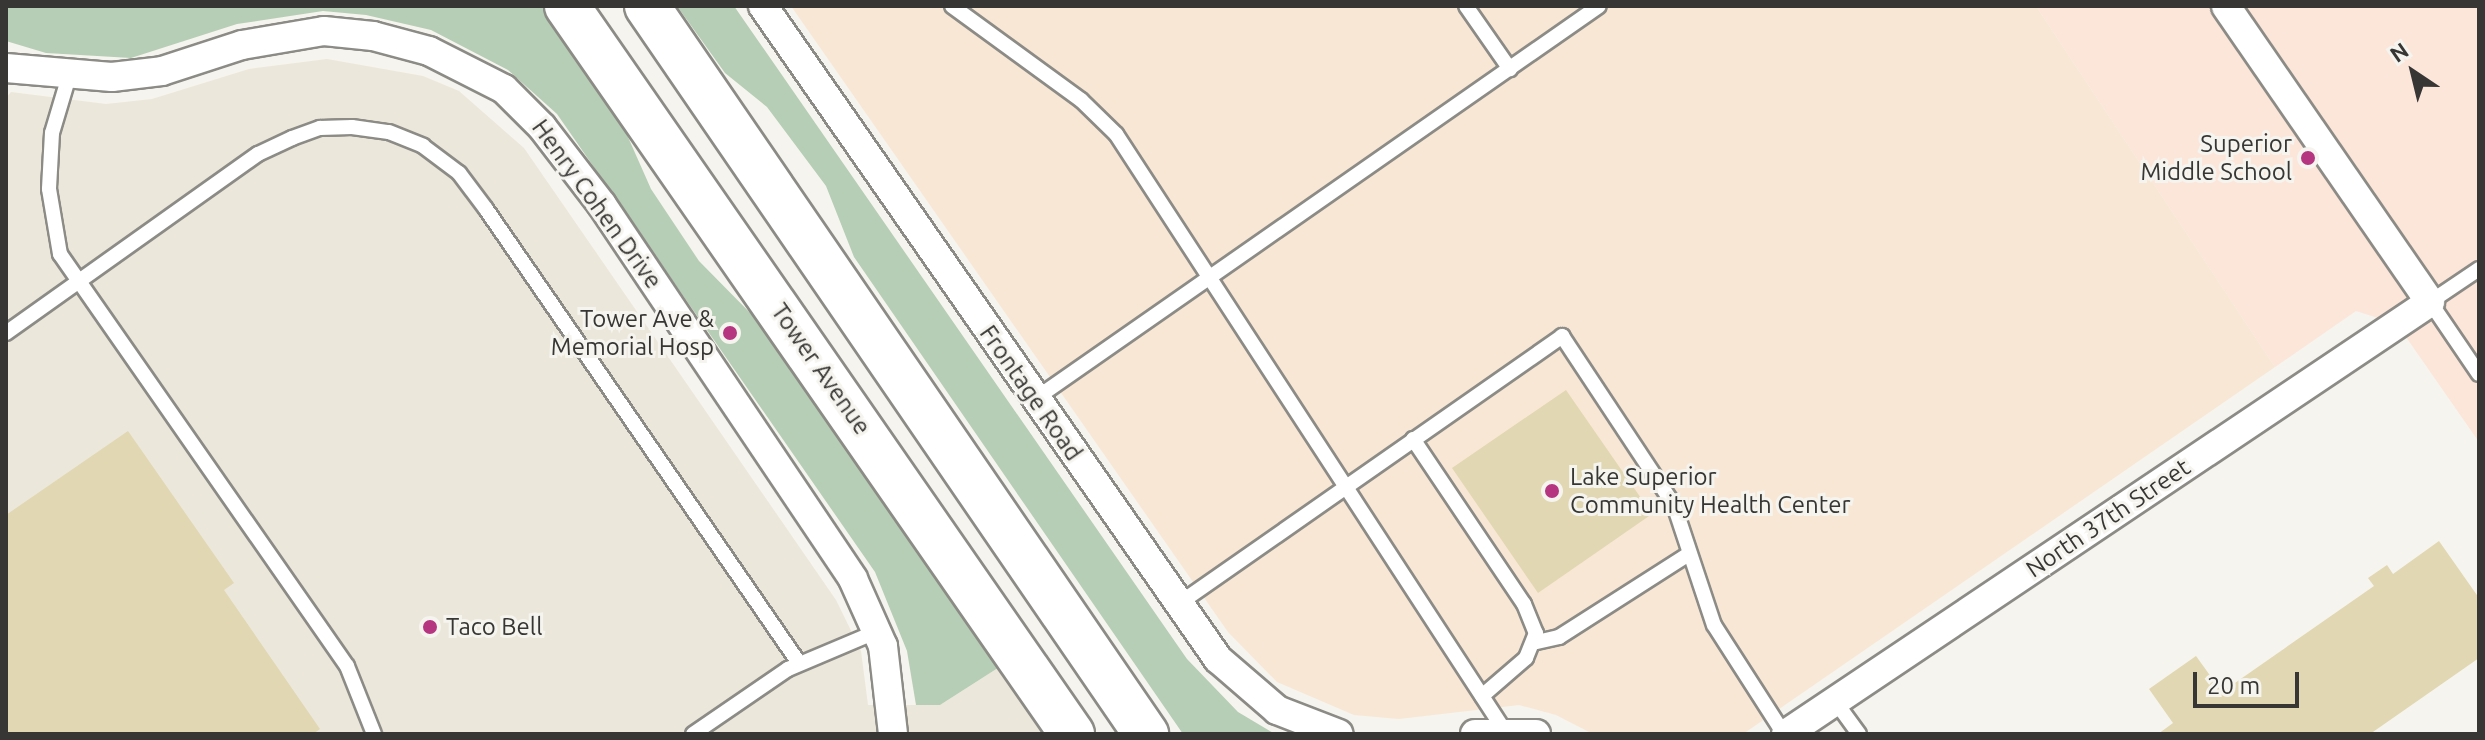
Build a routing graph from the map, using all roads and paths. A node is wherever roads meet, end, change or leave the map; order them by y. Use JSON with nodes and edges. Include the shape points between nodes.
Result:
{"nodes":[{"id":1,"x":567,"y":6,"type":"edge"},
{"id":2,"x":647,"y":6,"type":"edge"},
{"id":3,"x":763,"y":6,"type":"edge"},
{"id":4,"x":952,"y":6,"type":"edge"},
{"id":5,"x":1466,"y":6,"type":"edge"},
{"id":6,"x":1599,"y":6,"type":"edge"},
{"id":7,"x":2226,"y":6,"type":"edge"},
{"id":8,"x":6,"y":68,"type":"edge"},
{"id":9,"x":1510,"y":69,"type":"junction"},
{"id":10,"x":69,"y":76,"type":"junction"},
{"id":11,"x":2479,"y":269,"type":"edge"},
{"id":12,"x":1208,"y":278,"type":"junction"},
{"id":13,"x":76,"y":283,"type":"junction"},
{"id":14,"x":2430,"y":302,"type":"junction"},
{"id":15,"x":6,"y":333,"type":"edge"},
{"id":16,"x":2479,"y":374,"type":"edge"},
{"id":17,"x":1035,"y":399,"type":"junction"},
{"id":18,"x":1413,"y":439,"type":"junction"},
{"id":19,"x":1345,"y":486,"type":"junction"},
{"id":20,"x":1687,"y":555,"type":"junction"},
{"id":21,"x":1176,"y":605,"type":"junction"},
{"id":22,"x":878,"y":631,"type":"junction"},
{"id":23,"x":1537,"y":642,"type":"junction"},
{"id":24,"x":799,"y":663,"type":"junction"},
{"id":25,"x":1482,"y":696,"type":"junction"},
{"id":26,"x":1835,"y":701,"type":"junction"},
{"id":27,"x":1506,"y":733,"type":"edge"},
{"id":28,"x":374,"y":734,"type":"edge"},
{"id":29,"x":693,"y":734,"type":"edge"},
{"id":30,"x":893,"y":734,"type":"edge"},
{"id":31,"x":1072,"y":734,"type":"edge"},
{"id":32,"x":1146,"y":734,"type":"edge"},
{"id":33,"x":1339,"y":734,"type":"edge"},
{"id":34,"x":1475,"y":734,"type":"edge"},
{"id":35,"x":1536,"y":734,"type":"edge"},
{"id":36,"x":1785,"y":734,"type":"edge"},
{"id":37,"x":1859,"y":734,"type":"edge"}],
"edges":[{"from":1,"to":31,"type":"main road","name":"Tower Avenue"},
{"from":2,"to":32,"type":"main road"},
{"from":3,"to":17,"type":"street","name":"Frontage Road"},
{"from":4,"to":12,"type":"lane","via":[[1081,100],[1116,134]]},
{"from":5,"to":9,"type":"lane"},
{"from":6,"to":9,"type":"lane"},
{"from":7,"to":14,"type":"street"},
{"from":8,"to":10,"type":"street","name":"Henry Cohen Drive"},
{"from":9,"to":12,"type":"lane"},
{"from":10,"to":13,"type":"lane","via":[[52,133],[49,189],[52,227]]},
{"from":10,"to":22,"type":"street","name":"Henry Cohen Drive","via":[[162,71],[242,45],[324,31],[373,36],[429,51],[504,89],[542,127],[602,205],[839,557]]},
{"from":11,"to":14,"type":"lane"},
{"from":12,"to":17,"type":"lane"},
{"from":12,"to":19,"type":"lane"},
{"from":13,"to":15,"type":"lane"},
{"from":13,"to":24,"type":"lane","via":[[258,154],[292,138],[320,128],[352,127],[389,132],[423,146],[459,173],[486,209]]},
{"from":13,"to":28,"type":"lane","via":[[347,666]]},
{"from":14,"to":16,"type":"lane"},
{"from":14,"to":26,"type":"street","name":"North 37th Street"},
{"from":17,"to":21,"type":"street","name":"Frontage Road"},
{"from":18,"to":19,"type":"lane"},
{"from":18,"to":20,"type":"lane","via":[[1562,336],[1674,505]]},
{"from":18,"to":23,"type":"lane","via":[[1524,604]]},
{"from":19,"to":21,"type":"lane"},
{"from":19,"to":25,"type":"lane"},
{"from":20,"to":23,"type":"lane","via":[[1559,637]]},
{"from":20,"to":36,"type":"lane","via":[[1714,625]]},
{"from":21,"to":33,"type":"street","name":"Frontage Road","via":[[1218,659],[1258,698],[1298,721]]},
{"from":22,"to":24,"type":"lane"},
{"from":22,"to":30,"type":"street","name":"Henry Cohen Drive","via":[[888,668]]},
{"from":23,"to":25,"type":"lane"},
{"from":24,"to":29,"type":"lane"},
{"from":25,"to":27,"type":"lane"},
{"from":26,"to":36,"type":"street","name":"North 37th Street"},
{"from":26,"to":37,"type":"lane"},
{"from":27,"to":34,"type":"street"},
{"from":27,"to":35,"type":"street"}]}
